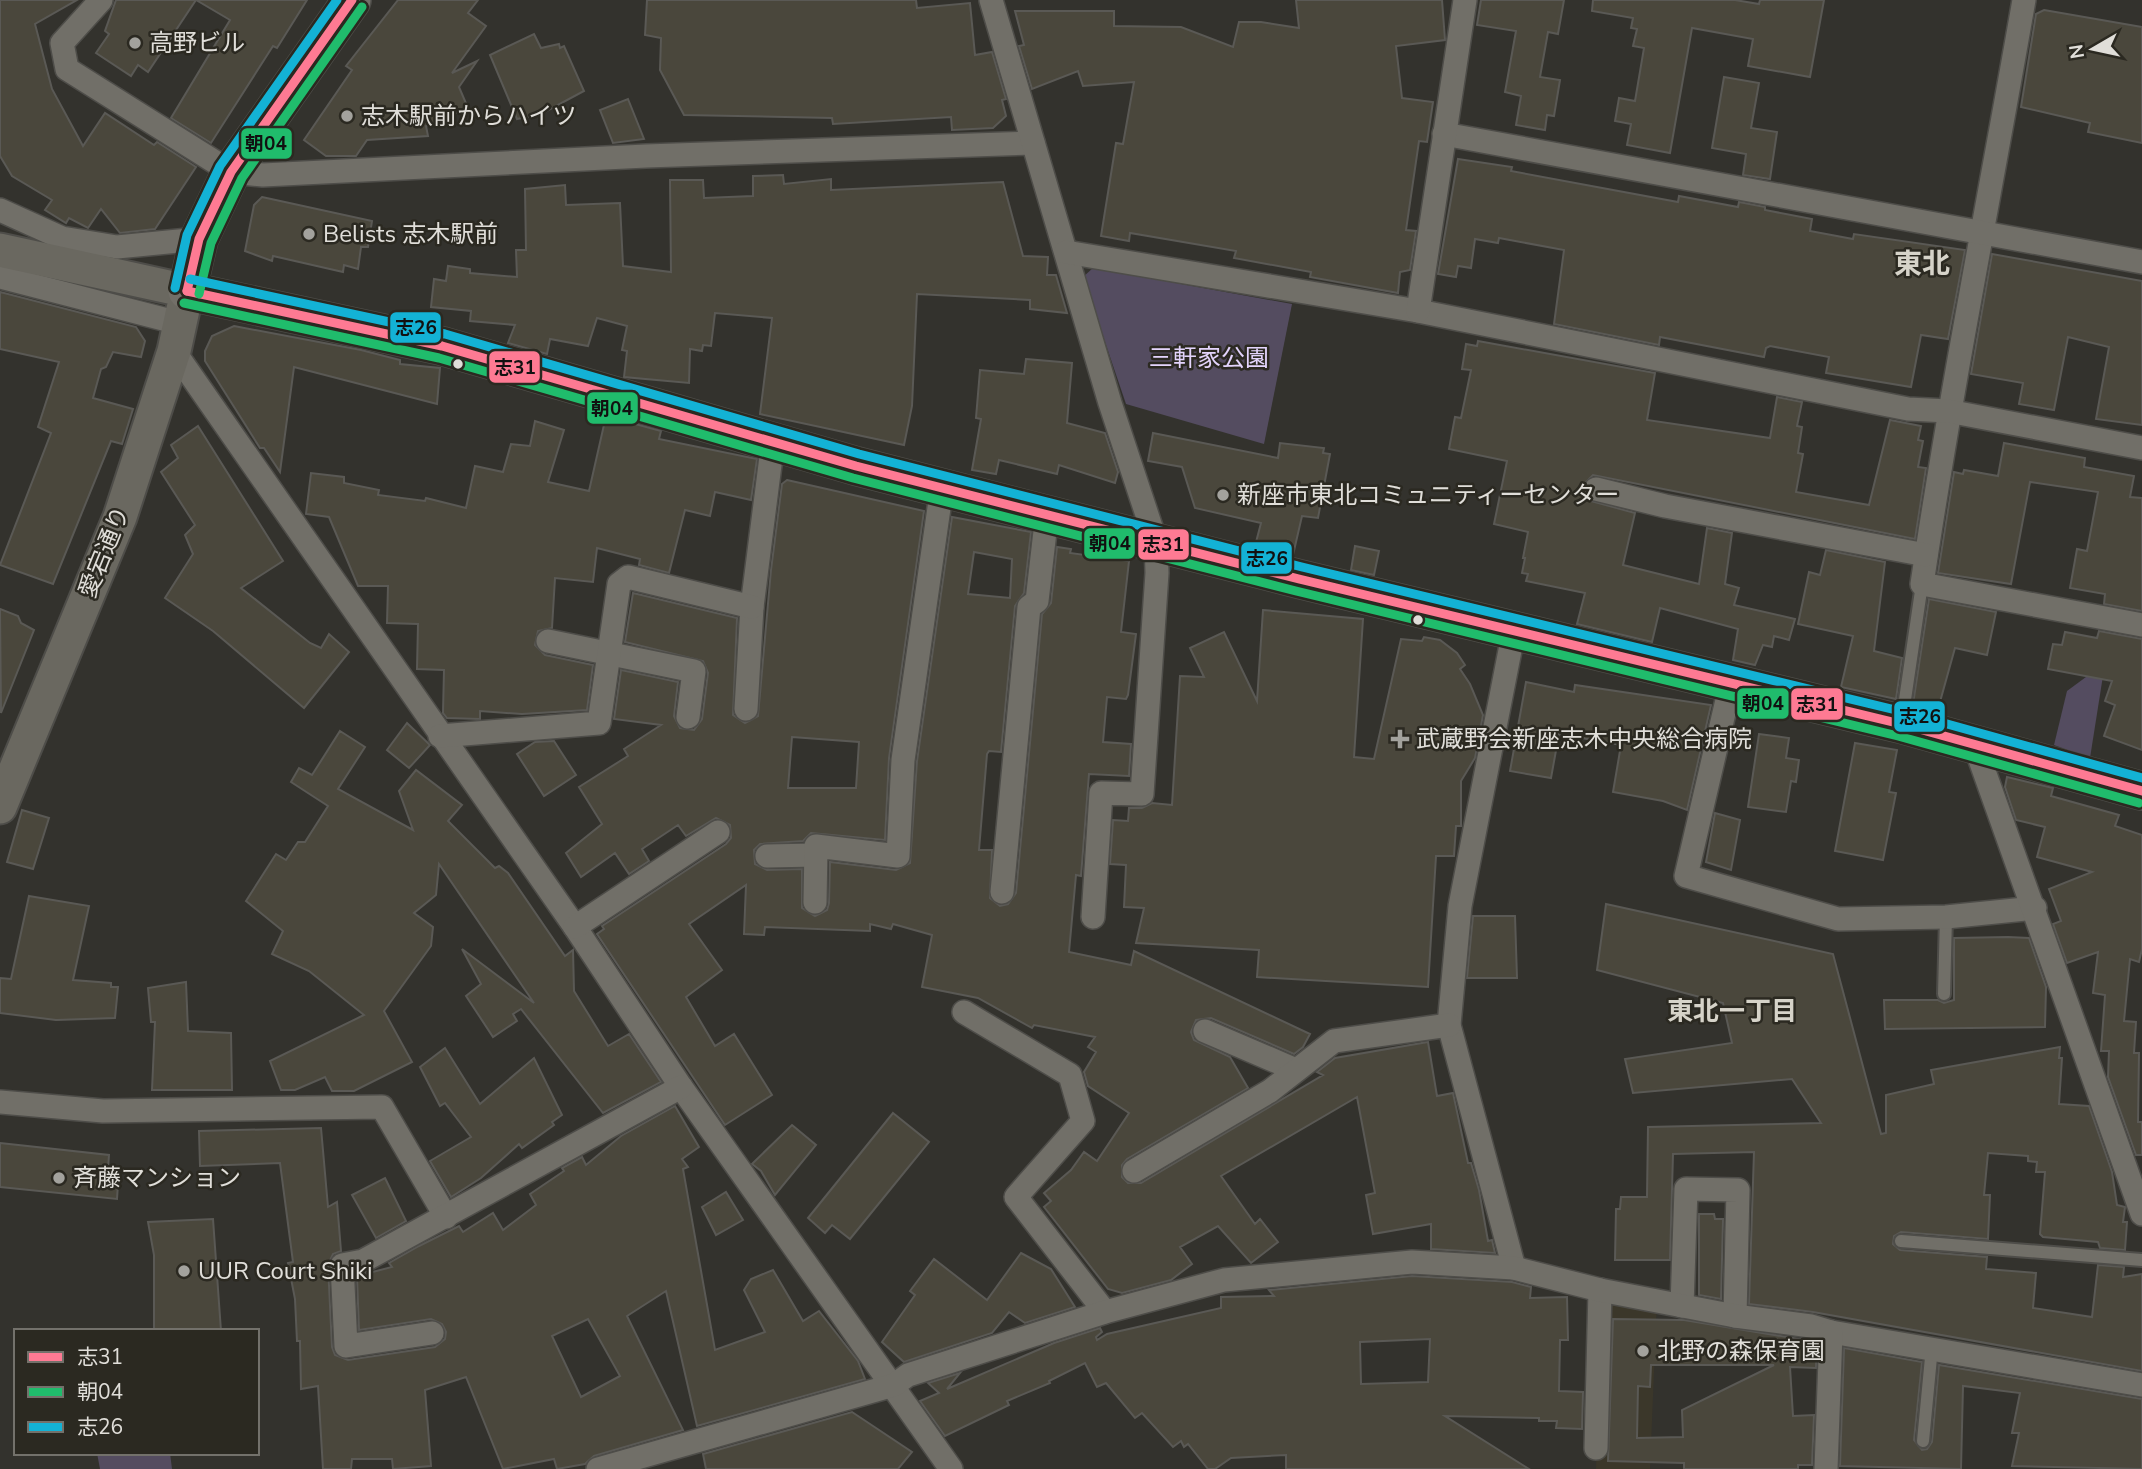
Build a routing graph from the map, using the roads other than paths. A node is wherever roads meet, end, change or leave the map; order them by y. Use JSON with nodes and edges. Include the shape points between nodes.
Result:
{"nodes":[{"id":1,"x":101,"y":0,"type":"edge"},
{"id":2,"x":352,"y":0,"type":"edge"},
{"id":3,"x":990,"y":0,"type":"edge"},
{"id":4,"x":1465,"y":0,"type":"edge"},
{"id":5,"x":2024,"y":0,"type":"edge"},
{"id":6,"x":1444,"y":134,"type":"junction"},
{"id":7,"x":1033,"y":144,"type":"junction"},
{"id":8,"x":231,"y":172,"type":"junction"},
{"id":9,"x":0,"y":210,"type":"edge"},
{"id":10,"x":1984,"y":233,"type":"junction"},
{"id":11,"x":199,"y":239,"type":"junction"},
{"id":12,"x":0,"y":250,"type":"edge"},
{"id":13,"x":1066,"y":252,"type":"junction"},
{"id":14,"x":2142,"y":262,"type":"edge"},
{"id":15,"x":0,"y":277,"type":"edge"},
{"id":16,"x":1418,"y":311,"type":"junction"},
{"id":17,"x":180,"y":321,"type":"junction"},
{"id":18,"x":1948,"y":411,"type":"junction"},
{"id":19,"x":773,"y":441,"type":"junction"},
{"id":20,"x":2142,"y":448,"type":"edge"},
{"id":21,"x":942,"y":487,"type":"junction"},
{"id":22,"x":1596,"y":489,"type":"dead end"},
{"id":23,"x":1046,"y":514,"type":"junction"},
{"id":24,"x":1156,"y":542,"type":"junction"},
{"id":25,"x":1926,"y":555,"type":"junction"},
{"id":26,"x":1922,"y":584,"type":"junction"},
{"id":27,"x":752,"y":607,"type":"junction"},
{"id":28,"x":2142,"y":625,"type":"edge"},
{"id":29,"x":1514,"y":630,"type":"junction"},
{"id":30,"x":548,"y":641,"type":"dead end"},
{"id":31,"x":609,"y":651,"type":"junction"},
{"id":32,"x":1731,"y":683,"type":"junction"},
{"id":33,"x":746,"y":709,"type":"dead end"},
{"id":34,"x":688,"y":717,"type":"dead end"},
{"id":35,"x":1901,"y":724,"type":"junction"},
{"id":36,"x":440,"y":736,"type":"junction"},
{"id":37,"x":1974,"y":743,"type":"junction"},
{"id":38,"x":2142,"y":791,"type":"edge"},
{"id":39,"x":0,"y":807,"type":"edge"},
{"id":40,"x":718,"y":832,"type":"dead end"},
{"id":41,"x":816,"y":855,"type":"junction"},
{"id":42,"x":767,"y":856,"type":"dead end"},
{"id":43,"x":1002,"y":892,"type":"dead end"},
{"id":44,"x":815,"y":902,"type":"dead end"},
{"id":45,"x":2035,"y":908,"type":"junction"},
{"id":46,"x":1093,"y":917,"type":"dead end"},
{"id":47,"x":1946,"y":917,"type":"junction"},
{"id":48,"x":575,"y":927,"type":"junction"},
{"id":49,"x":1944,"y":995,"type":"dead end"},
{"id":50,"x":964,"y":1012,"type":"dead end"},
{"id":51,"x":1450,"y":1025,"type":"junction"},
{"id":52,"x":1205,"y":1031,"type":"dead end"},
{"id":53,"x":1296,"y":1070,"type":"junction"},
{"id":54,"x":681,"y":1087,"type":"junction"},
{"id":55,"x":0,"y":1102,"type":"edge"},
{"id":56,"x":1134,"y":1171,"type":"dead end"},
{"id":57,"x":2141,"y":1209,"type":"edge"},
{"id":58,"x":446,"y":1217,"type":"junction"},
{"id":59,"x":1901,"y":1241,"type":"dead end"},
{"id":60,"x":2142,"y":1259,"type":"edge"},
{"id":61,"x":1514,"y":1268,"type":"junction"},
{"id":62,"x":1600,"y":1290,"type":"junction"},
{"id":63,"x":1682,"y":1306,"type":"junction"},
{"id":64,"x":1105,"y":1312,"type":"junction"},
{"id":65,"x":1735,"y":1316,"type":"junction"},
{"id":66,"x":1831,"y":1332,"type":"junction"},
{"id":67,"x":432,"y":1333,"type":"dead end"},
{"id":68,"x":1932,"y":1347,"type":"junction"},
{"id":69,"x":894,"y":1385,"type":"junction"},
{"id":70,"x":2142,"y":1385,"type":"edge"},
{"id":71,"x":1923,"y":1441,"type":"dead end"},
{"id":72,"x":1596,"y":1448,"type":"dead end"},
{"id":73,"x":598,"y":1469,"type":"edge"},
{"id":74,"x":951,"y":1469,"type":"edge"},
{"id":75,"x":1826,"y":1469,"type":"edge"}],
"edges":[{"from":1,"to":8,"type":"street","via":[[62,43],[67,69]]},
{"from":2,"to":8,"type":"main road"},
{"from":3,"to":7,"type":"street"},
{"from":4,"to":6,"type":"street"},
{"from":5,"to":10,"type":"street"},
{"from":6,"to":10,"type":"street"},
{"from":6,"to":16,"type":"street"},
{"from":7,"to":8,"type":"street","via":[[646,156],[263,176]]},
{"from":7,"to":13,"type":"street"},
{"from":8,"to":11,"type":"main road"},
{"from":9,"to":11,"type":"street","via":[[62,238],[117,247]]},
{"from":10,"to":14,"type":"street"},
{"from":10,"to":18,"type":"street"},
{"from":11,"to":17,"type":"main road"},
{"from":12,"to":17,"type":"street"},
{"from":13,"to":16,"type":"street"},
{"from":13,"to":24,"type":"street"},
{"from":15,"to":17,"type":"street"},
{"from":16,"to":18,"type":"street","via":[[1908,409]]},
{"from":17,"to":19,"type":"main road","via":[[465,352]]},
{"from":17,"to":36,"type":"street"},
{"from":17,"to":39,"type":"street","name":"愛宕通り","via":[[120,517]]},
{"from":18,"to":20,"type":"street"},
{"from":18,"to":25,"type":"street"},
{"from":19,"to":21,"type":"main road"},
{"from":19,"to":27,"type":"street"},
{"from":21,"to":23,"type":"main road"},
{"from":21,"to":41,"type":"street","via":[[902,760],[898,856],[816,846]]},
{"from":22,"to":25,"type":"street"},
{"from":23,"to":24,"type":"main road"},
{"from":23,"to":43,"type":"street","via":[[1037,601],[1028,607]]},
{"from":24,"to":29,"type":"main road"},
{"from":24,"to":46,"type":"street","via":[[1142,794],[1101,793]]},
{"from":25,"to":26,"type":"street"},
{"from":26,"to":28,"type":"street"},
{"from":26,"to":35,"type":"lane"},
{"from":27,"to":31,"type":"street","via":[[628,577],[619,584]]},
{"from":27,"to":33,"type":"street"},
{"from":29,"to":32,"type":"main road"},
{"from":29,"to":51,"type":"street","via":[[1460,906]]},
{"from":30,"to":31,"type":"street"},
{"from":31,"to":34,"type":"street","via":[[694,671]]},
{"from":31,"to":36,"type":"street","via":[[599,723]]},
{"from":32,"to":35,"type":"main road"},
{"from":32,"to":47,"type":"street","via":[[1686,876],[1838,919]]},
{"from":35,"to":37,"type":"main road"},
{"from":36,"to":48,"type":"street"},
{"from":37,"to":38,"type":"main road"},
{"from":37,"to":45,"type":"street"},
{"from":40,"to":48,"type":"street"},
{"from":41,"to":42,"type":"street"},
{"from":41,"to":44,"type":"street"},
{"from":45,"to":47,"type":"street"},
{"from":45,"to":57,"type":"street"},
{"from":47,"to":49,"type":"lane"},
{"from":48,"to":54,"type":"street"},
{"from":50,"to":64,"type":"street","via":[[1070,1075],[1083,1121],[1016,1197]]},
{"from":51,"to":53,"type":"street","via":[[1334,1041]]},
{"from":51,"to":61,"type":"street"},
{"from":52,"to":53,"type":"street"},
{"from":53,"to":56,"type":"street","via":[[1270,1091]]},
{"from":54,"to":58,"type":"street"},
{"from":54,"to":69,"type":"street"},
{"from":55,"to":58,"type":"street","via":[[103,1111],[382,1107]]},
{"from":58,"to":67,"type":"street","via":[[363,1261],[342,1265],[346,1346]]},
{"from":59,"to":60,"type":"lane"},
{"from":61,"to":62,"type":"street"},
{"from":61,"to":64,"type":"street","via":[[1412,1262],[1301,1271],[1224,1280]]},
{"from":62,"to":63,"type":"street"},
{"from":62,"to":72,"type":"street"},
{"from":63,"to":65,"type":"street"},
{"from":63,"to":65,"type":"street","via":[[1686,1189],[1738,1189]]},
{"from":64,"to":69,"type":"street","via":[[908,1375]]},
{"from":65,"to":66,"type":"street"},
{"from":66,"to":68,"type":"street"},
{"from":66,"to":75,"type":"street"},
{"from":68,"to":70,"type":"street"},
{"from":68,"to":71,"type":"lane"},
{"from":69,"to":73,"type":"street"},
{"from":69,"to":74,"type":"street"}]}
